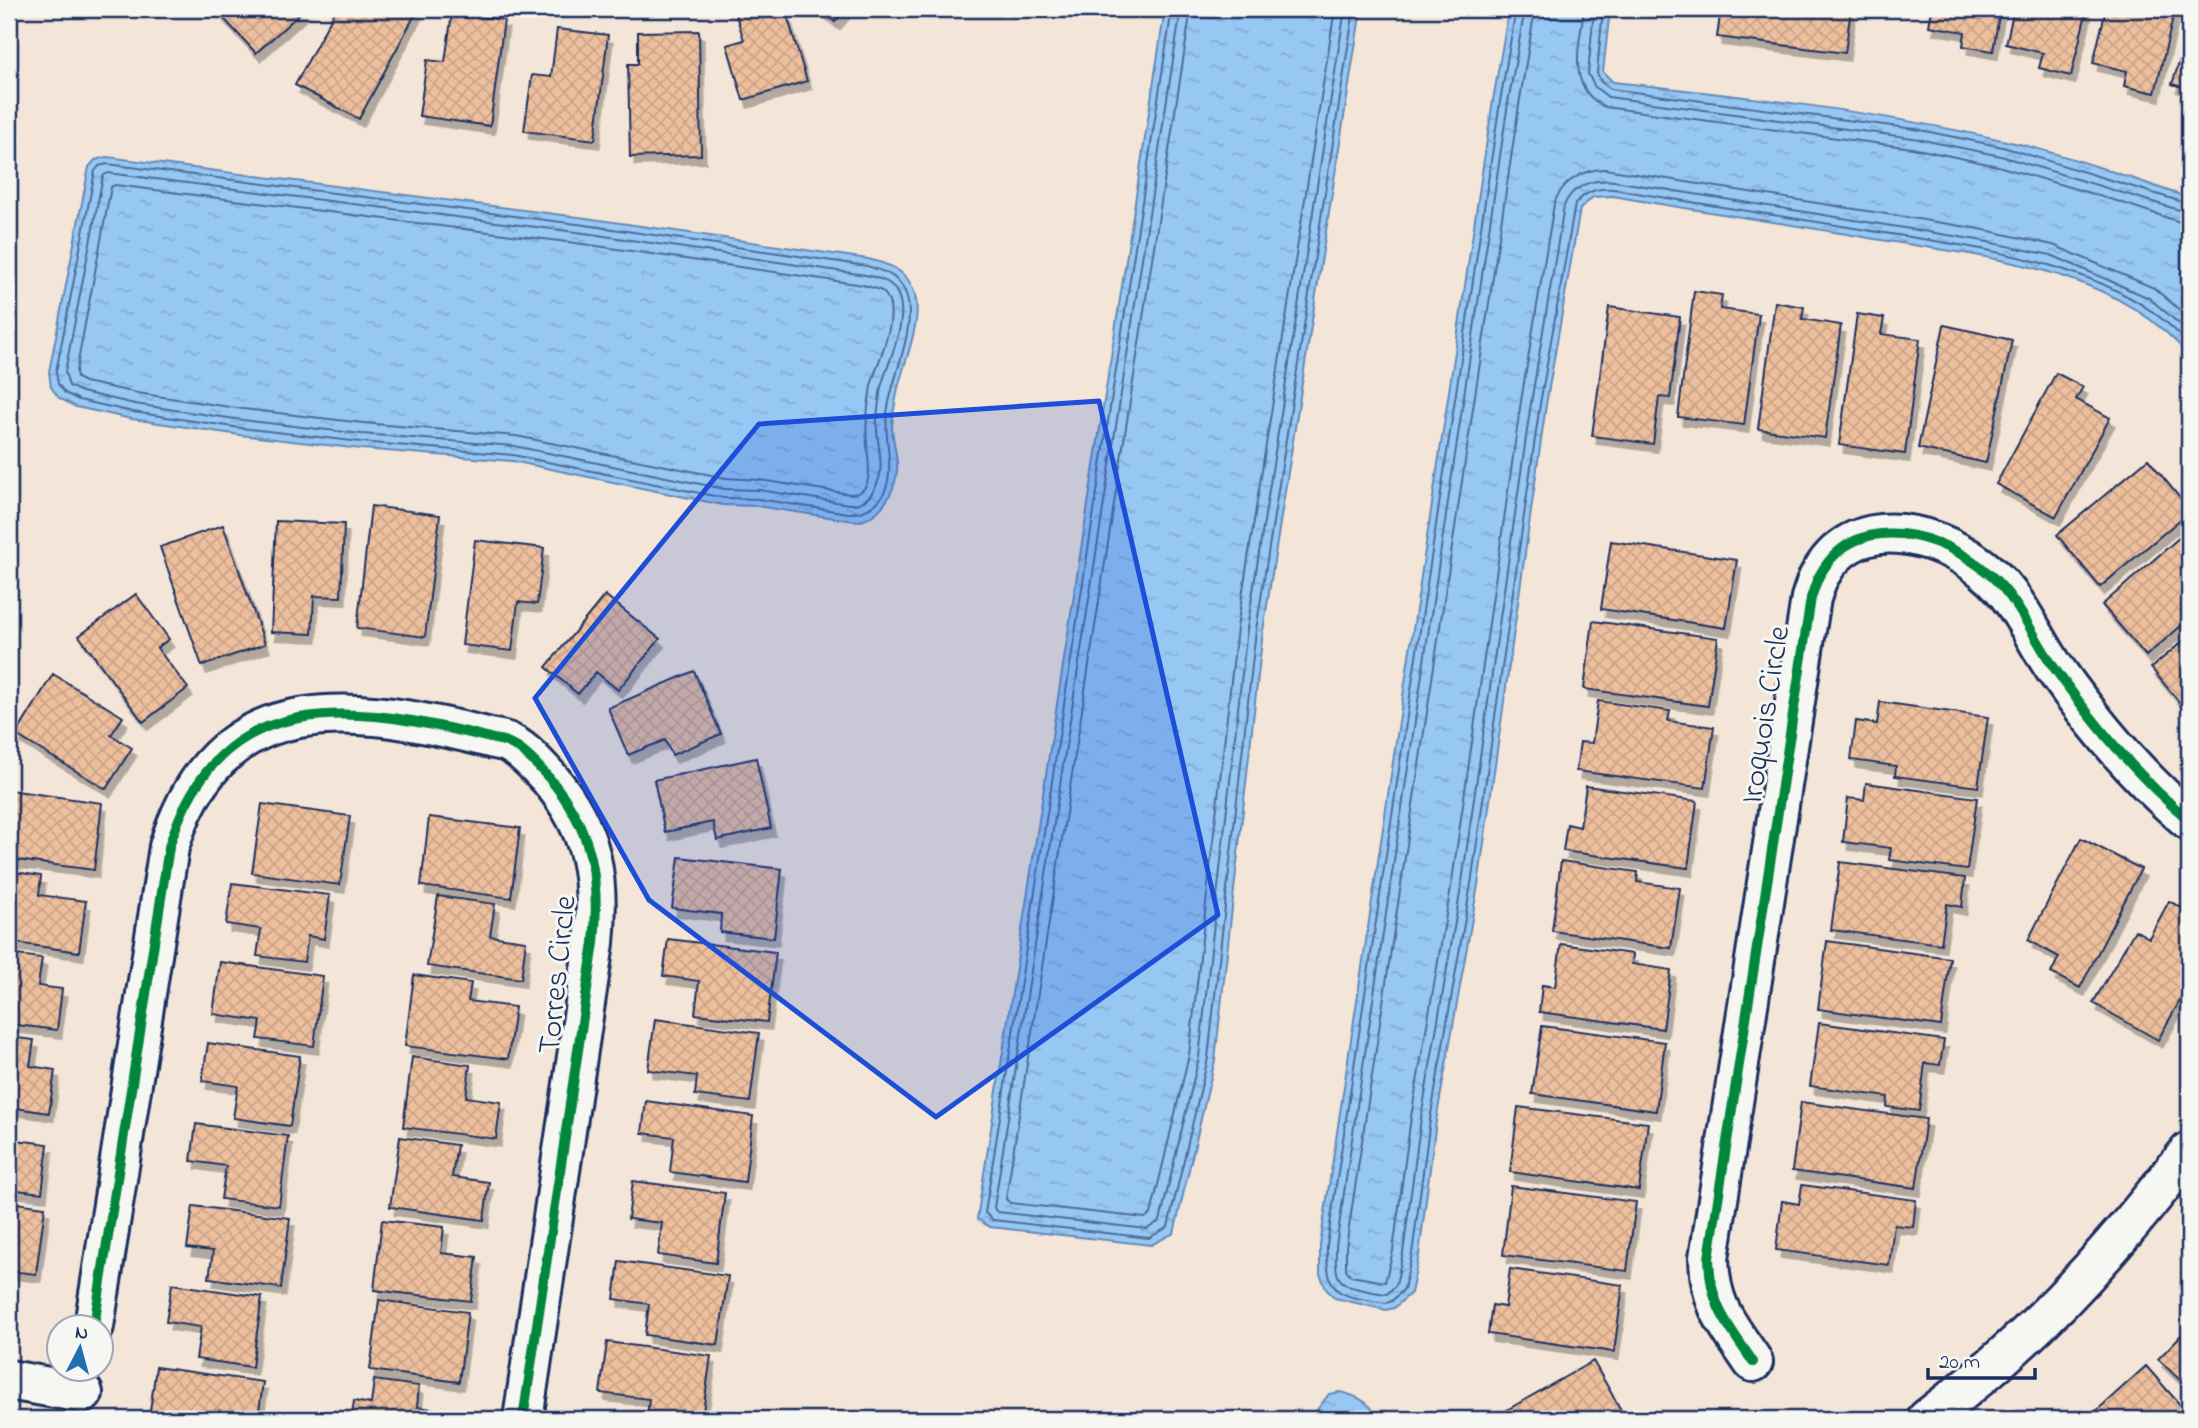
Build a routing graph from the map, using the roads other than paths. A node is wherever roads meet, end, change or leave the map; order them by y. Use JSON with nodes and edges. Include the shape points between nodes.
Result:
{"nodes":[{"id":1,"x":2189,"y":820,"type":"edge"},
{"id":2,"x":2189,"y":1152,"type":"edge"},
{"id":3,"x":96,"y":1312,"type":"edge"},
{"id":4,"x":1752,"y":1362,"type":"dead end"},
{"id":5,"x":9,"y":1380,"type":"edge"},
{"id":6,"x":83,"y":1393,"type":"edge"},
{"id":7,"x":523,"y":1419,"type":"edge"},
{"id":8,"x":1927,"y":1419,"type":"edge"}],
"edges":[{"from":1,"to":4,"type":"street","name":"Iroquois Circle","via":[[2108,738],[2054,668],[2009,594],[1967,557],[1942,544],[1891,533],[1865,536],[1837,552],[1811,597],[1709,1258],[1709,1284],[1717,1309]]},
{"from":2,"to":8,"type":"street","via":[[2113,1245],[2036,1324]]},
{"from":3,"to":7,"type":"street","name":"Torres Circle","via":[[169,847],[179,814],[195,785],[217,758],[244,738],[275,723],[308,715],[399,719],[455,729],[510,743],[540,767],[565,797],[583,830],[594,867],[598,905]]},
{"from":5,"to":6,"type":"street"}]}
